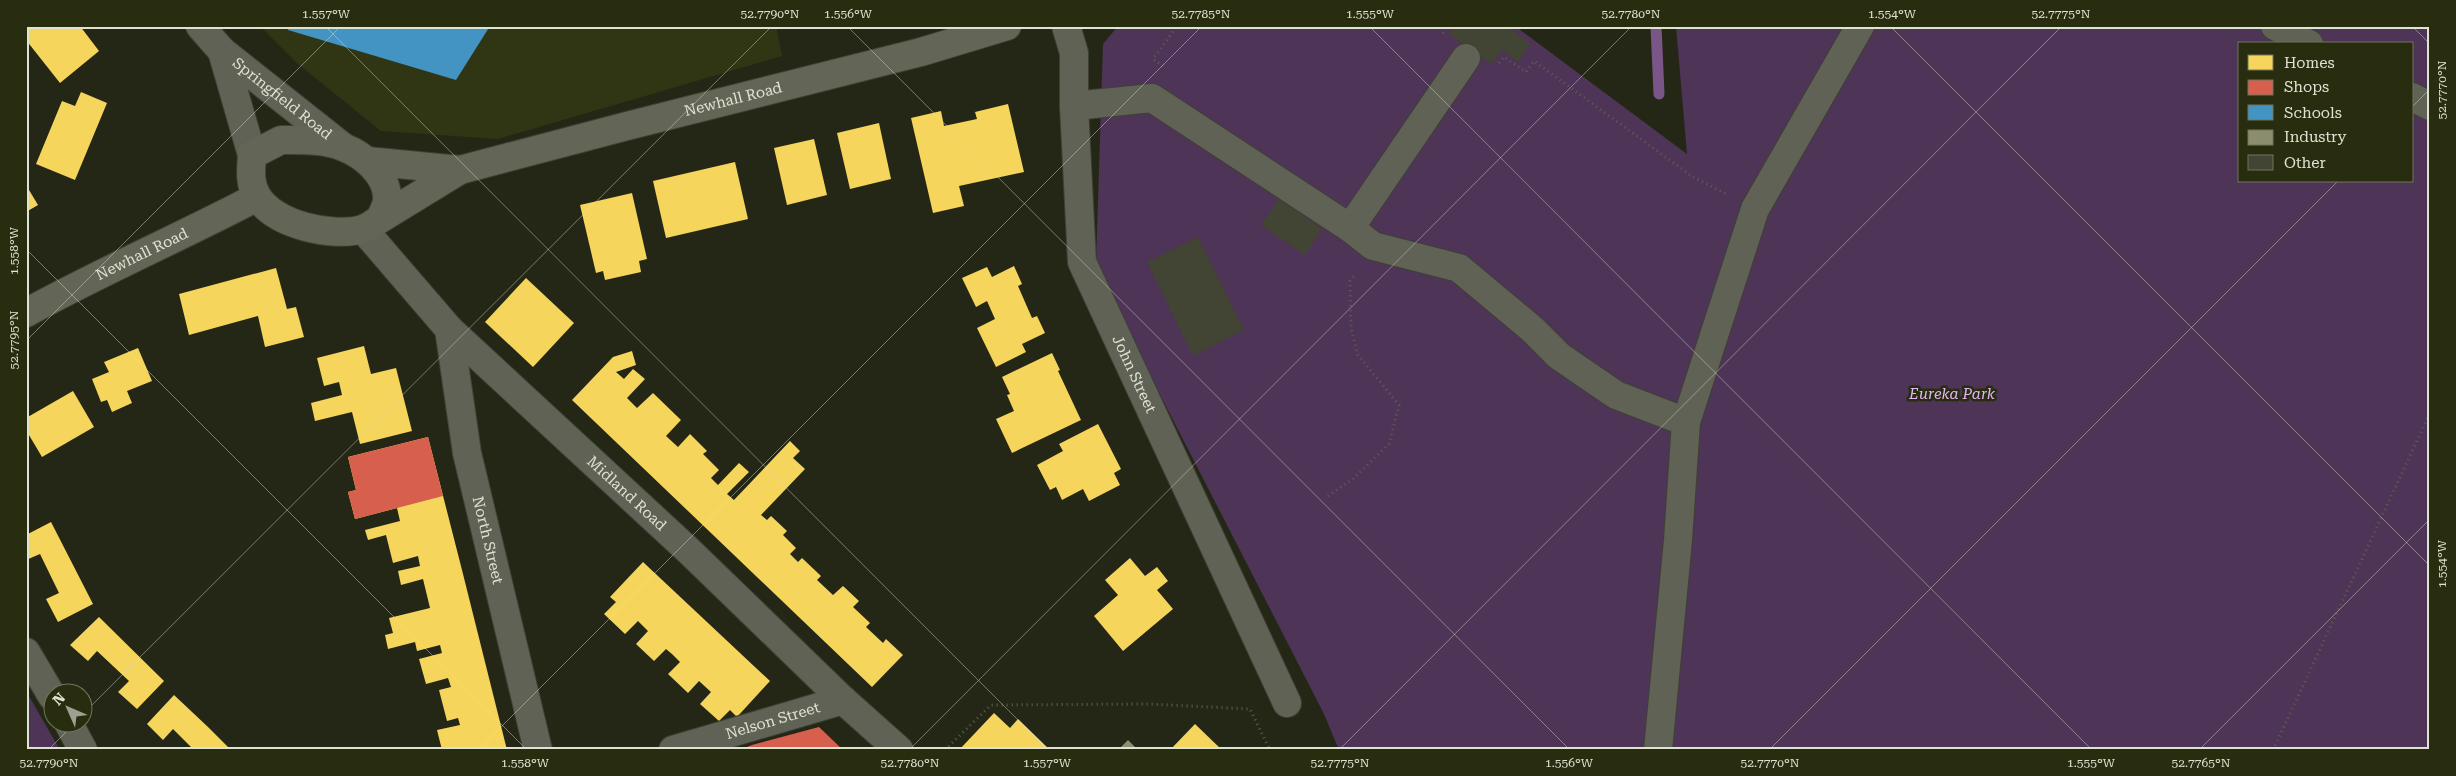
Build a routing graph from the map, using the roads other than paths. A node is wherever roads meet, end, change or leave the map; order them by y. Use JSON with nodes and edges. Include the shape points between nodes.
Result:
{"nodes":[{"id":1,"x":200,"y":26,"type":"edge"},
{"id":2,"x":1007,"y":26,"type":"edge"},
{"id":3,"x":1066,"y":26,"type":"edge"},
{"id":4,"x":1860,"y":26,"type":"edge"},
{"id":5,"x":2275,"y":26,"type":"edge"},
{"id":6,"x":2305,"y":42,"type":"edge"},
{"id":7,"x":222,"y":51,"type":"junction"},
{"id":8,"x":1466,"y":58,"type":"road end"},
{"id":9,"x":2414,"y":98,"type":"edge"},
{"id":10,"x":1074,"y":106,"type":"junction"},
{"id":11,"x":2430,"y":106,"type":"edge"},
{"id":12,"x":342,"y":146,"type":"junction"},
{"id":13,"x":252,"y":155,"type":"junction"},
{"id":14,"x":367,"y":161,"type":"junction"},
{"id":15,"x":460,"y":170,"type":"junction"},
{"id":16,"x":257,"y":197,"type":"junction"},
{"id":17,"x":372,"y":224,"type":"junction"},
{"id":18,"x":1350,"y":228,"type":"junction"},
{"id":19,"x":26,"y":313,"type":"edge"},
{"id":20,"x":449,"y":329,"type":"junction"},
{"id":21,"x":1686,"y":422,"type":"junction"},
{"id":22,"x":26,"y":652,"type":"edge"},
{"id":23,"x":45,"y":684,"type":"edge"},
{"id":24,"x":843,"y":700,"type":"junction"},
{"id":25,"x":1287,"y":703,"type":"dead end"},
{"id":26,"x":74,"y":734,"type":"edge"},
{"id":27,"x":83,"y":750,"type":"edge"},
{"id":28,"x":538,"y":750,"type":"edge"},
{"id":29,"x":673,"y":750,"type":"edge"},
{"id":30,"x":899,"y":750,"type":"edge"},
{"id":31,"x":1658,"y":750,"type":"edge"}],
"edges":[{"from":1,"to":7,"type":"street","name":"Springfield Road"},
{"from":2,"to":15,"type":"main road","name":"Newhall Road","via":[[929,50]]},
{"from":3,"to":10,"type":"street","name":"John Street","via":[[1074,53]]},
{"from":4,"to":21,"type":"street","via":[[1755,209]]},
{"from":5,"to":6,"type":"street"},
{"from":7,"to":12,"type":"street","name":"Springfield Road"},
{"from":7,"to":13,"type":"street","name":"Springfield Road"},
{"from":8,"to":18,"type":"street"},
{"from":9,"to":11,"type":"street"},
{"from":10,"to":18,"type":"street","via":[[1152,98]]},
{"from":10,"to":25,"type":"street","name":"John Street","via":[[1082,262]]},
{"from":12,"to":13,"type":"main road","name":"Newhall Road","via":[[281,140]]},
{"from":12,"to":14,"type":"main road","name":"Newhall Road"},
{"from":13,"to":16,"type":"main road","via":[[251,179]]},
{"from":14,"to":15,"type":"main road","name":"Newhall Road"},
{"from":14,"to":17,"type":"main road","name":"Newhall Road","via":[[383,180],[387,201]]},
{"from":15,"to":17,"type":"main road","name":"Newhall Road"},
{"from":16,"to":17,"type":"main road","via":[[276,215],[304,227],[340,230]]},
{"from":16,"to":19,"type":"main road","name":"Newhall Road","via":[[90,278]]},
{"from":17,"to":20,"type":"street","name":"Midland Road"},
{"from":18,"to":21,"type":"street","via":[[1373,246],[1459,268],[1559,356],[1616,395]]},
{"from":20,"to":24,"type":"street","name":"Midland Road","via":[[689,551]]},
{"from":20,"to":28,"type":"street","name":"North Street","via":[[467,453]]},
{"from":21,"to":31,"type":"street"},
{"from":22,"to":23,"type":"street"},
{"from":24,"to":29,"type":"street","name":"Nelson Street"},
{"from":24,"to":30,"type":"street","name":"Midland Road"},
{"from":26,"to":27,"type":"street"}]}
